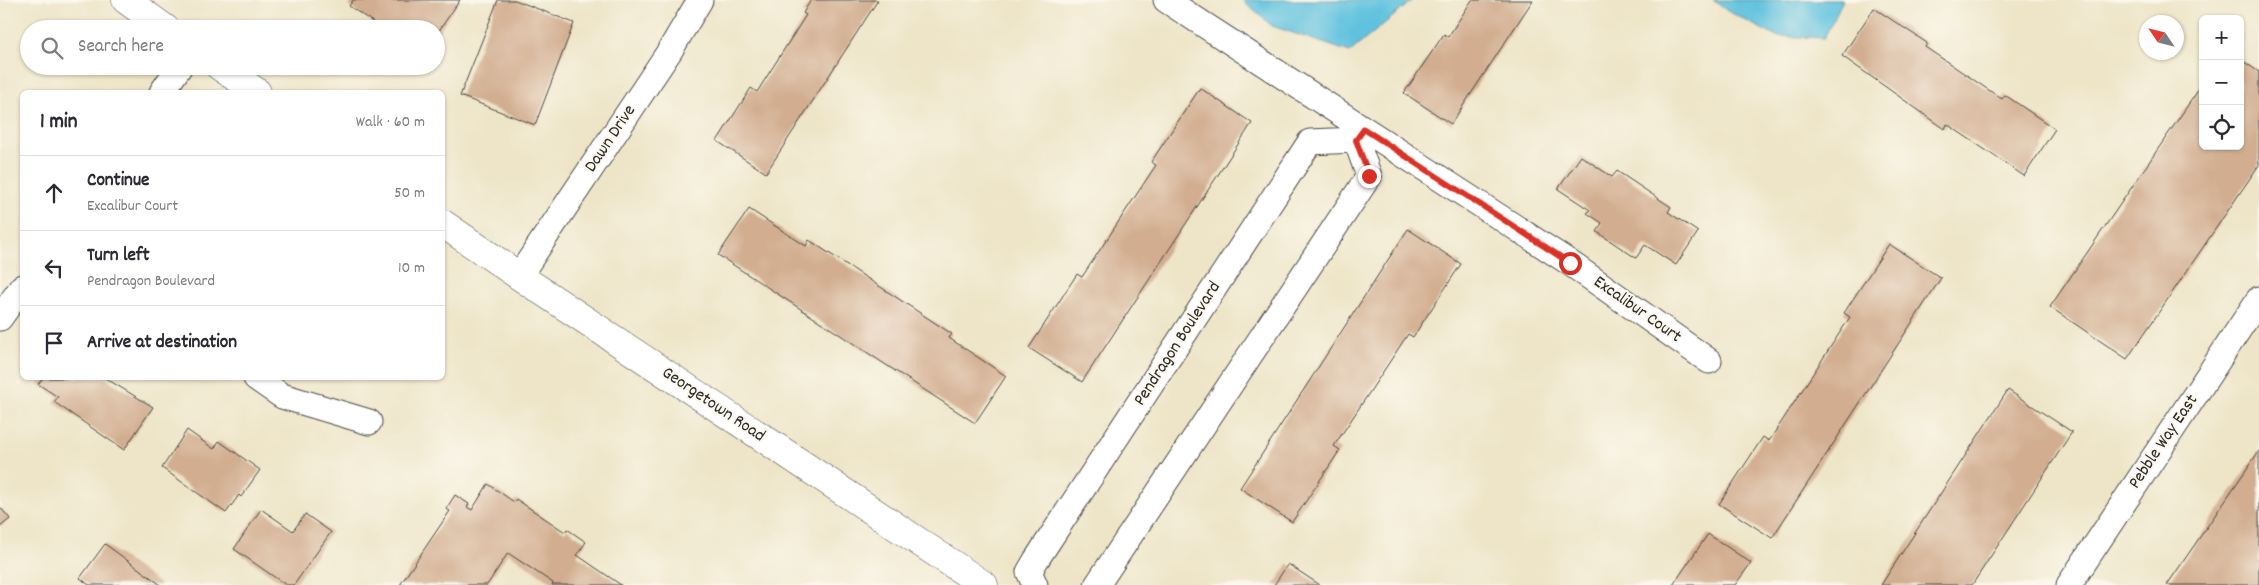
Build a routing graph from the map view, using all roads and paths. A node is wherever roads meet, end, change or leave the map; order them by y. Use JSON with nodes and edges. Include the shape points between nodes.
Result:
{"nodes":[{"id":1,"x":126,"y":0,"type":"edge"},
{"id":2,"x":700,"y":0,"type":"edge"},
{"id":3,"x":1166,"y":0,"type":"edge"},
{"id":4,"x":154,"y":20,"type":"edge"},
{"id":5,"x":174,"y":75,"type":"edge"},
{"id":6,"x":232,"y":75,"type":"edge"},
{"id":7,"x":163,"y":90,"type":"edge"},
{"id":8,"x":253,"y":90,"type":"edge"},
{"id":9,"x":1360,"y":134,"type":"junction"},
{"id":10,"x":445,"y":225,"type":"edge"},
{"id":11,"x":519,"y":276,"type":"junction"},
{"id":12,"x":20,"y":290,"type":"edge"},
{"id":13,"x":2259,"y":299,"type":"edge"},
{"id":14,"x":0,"y":318,"type":"edge"},
{"id":15,"x":1709,"y":361,"type":"dead end"},
{"id":16,"x":259,"y":380,"type":"edge"},
{"id":17,"x":369,"y":422,"type":"dead end"},
{"id":18,"x":984,"y":585,"type":"edge"},
{"id":19,"x":1035,"y":585,"type":"edge"},
{"id":20,"x":1097,"y":585,"type":"edge"},
{"id":21,"x":2069,"y":585,"type":"edge"}],
"edges":[{"from":1,"to":4,"type":"main road"},
{"from":2,"to":11,"type":"street","name":"Dawn Drive","via":[[669,52]]},
{"from":3,"to":9,"type":"street"},
{"from":5,"to":7,"type":"street"},
{"from":6,"to":8,"type":"main road"},
{"from":9,"to":15,"type":"street","name":"Excalibur Court","via":[[1570,263]]},
{"from":9,"to":19,"type":"street","name":"Pendragon Boulevard","via":[[1310,142],[1036,560],[1029,572]]},
{"from":9,"to":20,"type":"street","via":[[1369,176]]},
{"from":10,"to":11,"type":"main road","name":"Georgetown Road"},
{"from":11,"to":18,"type":"main road","name":"Georgetown Road"},
{"from":12,"to":14,"type":"street"},
{"from":13,"to":21,"type":"street","name":"Pebble Way East"},
{"from":16,"to":17,"type":"street","via":[[282,396]]}]}
